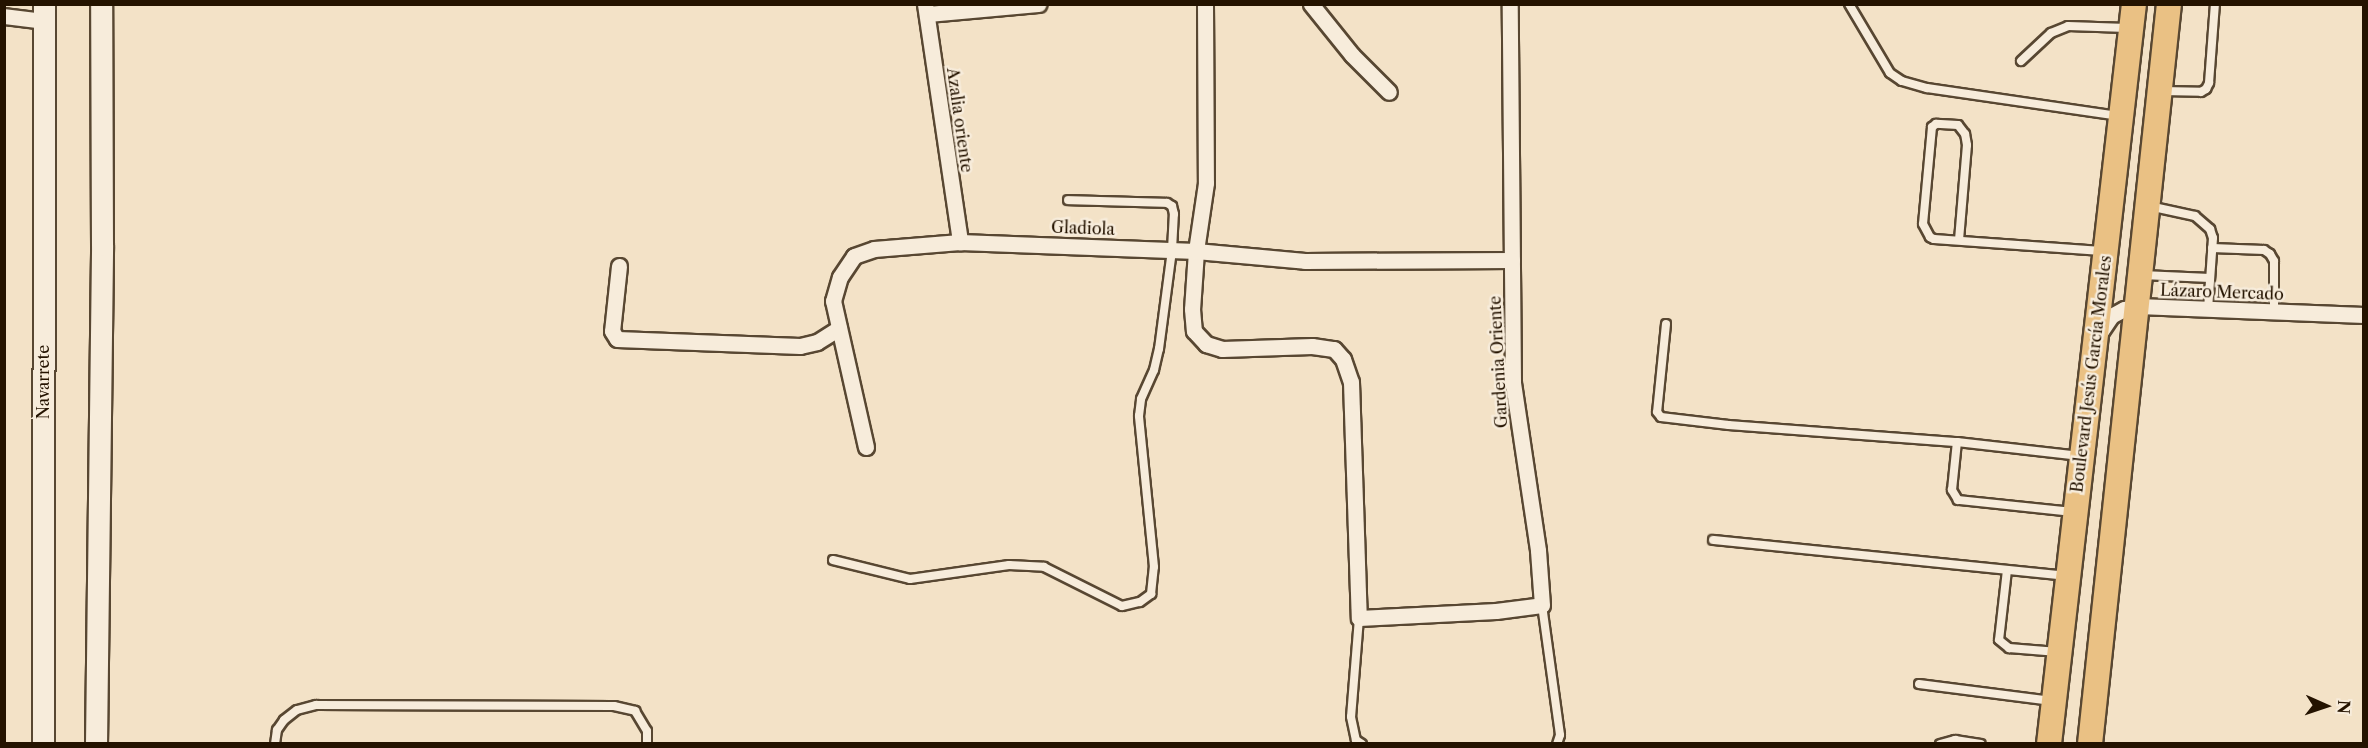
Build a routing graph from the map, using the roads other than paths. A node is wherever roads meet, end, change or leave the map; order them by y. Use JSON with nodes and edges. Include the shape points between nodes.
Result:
{"nodes":[{"id":1,"x":1039,"y":4,"type":"edge"},
{"id":2,"x":1205,"y":4,"type":"edge"},
{"id":3,"x":1311,"y":4,"type":"edge"},
{"id":4,"x":1510,"y":4,"type":"edge"},
{"id":5,"x":1849,"y":4,"type":"edge"},
{"id":6,"x":2134,"y":4,"type":"edge"},
{"id":7,"x":2169,"y":4,"type":"edge"},
{"id":8,"x":2215,"y":4,"type":"edge"},
{"id":9,"x":926,"y":9,"type":"edge"},
{"id":10,"x":44,"y":13,"type":"edge"},
{"id":11,"x":101,"y":14,"type":"edge"},
{"id":12,"x":4,"y":16,"type":"edge"},
{"id":13,"x":2131,"y":28,"type":"junction"},
{"id":14,"x":2021,"y":61,"type":"dead end"},
{"id":15,"x":2159,"y":91,"type":"junction"},
{"id":16,"x":1389,"y":92,"type":"dead end"},
{"id":17,"x":2120,"y":116,"type":"junction"},
{"id":18,"x":1068,"y":200,"type":"dead end"},
{"id":19,"x":2148,"y":206,"type":"junction"},
{"id":20,"x":1959,"y":240,"type":"junction"},
{"id":21,"x":960,"y":242,"type":"junction"},
{"id":22,"x":2212,"y":248,"type":"junction"},
{"id":23,"x":1172,"y":250,"type":"junction"},
{"id":24,"x":1196,"y":251,"type":"junction"},
{"id":25,"x":2106,"y":251,"type":"junction"},
{"id":26,"x":1512,"y":260,"type":"junction"},
{"id":27,"x":619,"y":266,"type":"dead end"},
{"id":28,"x":2142,"y":275,"type":"junction"},
{"id":29,"x":2210,"y":279,"type":"junction"},
{"id":30,"x":2139,"y":306,"type":"junction"},
{"id":31,"x":2208,"y":309,"type":"junction"},
{"id":32,"x":2274,"y":312,"type":"junction"},
{"id":33,"x":2364,"y":315,"type":"edge"},
{"id":34,"x":1666,"y":324,"type":"dead end"},
{"id":35,"x":839,"y":328,"type":"junction"},
{"id":36,"x":2096,"y":341,"type":"junction"},
{"id":37,"x":1957,"y":442,"type":"junction"},
{"id":38,"x":866,"y":447,"type":"dead end"},
{"id":39,"x":2082,"y":457,"type":"junction"},
{"id":40,"x":2075,"y":512,"type":"junction"},
{"id":41,"x":1713,"y":540,"type":"dead end"},
{"id":42,"x":833,"y":560,"type":"dead end"},
{"id":43,"x":2007,"y":570,"type":"junction"},
{"id":44,"x":2067,"y":576,"type":"junction"},
{"id":45,"x":1542,"y":605,"type":"junction"},
{"id":46,"x":1359,"y":618,"type":"junction"},
{"id":47,"x":2059,"y":652,"type":"junction"},
{"id":48,"x":1919,"y":684,"type":"dead end"},
{"id":49,"x":2054,"y":701,"type":"junction"},
{"id":50,"x":43,"y":744,"type":"edge"},
{"id":51,"x":96,"y":744,"type":"edge"},
{"id":52,"x":275,"y":744,"type":"edge"},
{"id":53,"x":647,"y":744,"type":"edge"},
{"id":54,"x":1362,"y":744,"type":"edge"},
{"id":55,"x":1557,"y":744,"type":"edge"},
{"id":56,"x":1940,"y":744,"type":"edge"},
{"id":57,"x":1981,"y":744,"type":"edge"},
{"id":58,"x":2049,"y":744,"type":"edge"},
{"id":59,"x":2090,"y":744,"type":"edge"}],
"edges":[{"from":1,"to":9,"type":"street"},
{"from":2,"to":24,"type":"street","via":[[1206,183]]},
{"from":3,"to":16,"type":"street","via":[[1352,55]]},
{"from":4,"to":26,"type":"street","name":"Gardenia Oriente"},
{"from":5,"to":17,"type":"lane","via":[[1890,72],[1902,81]]},
{"from":6,"to":13,"type":"main road","name":"Boulevard Jesús García Morales"},
{"from":7,"to":15,"type":"main road"},
{"from":8,"to":15,"type":"lane","via":[[2206,89]]},
{"from":9,"to":21,"type":"street","name":"Azalia oriente"},
{"from":10,"to":12,"type":"street"},
{"from":10,"to":50,"type":"main road","name":"Navarrete"},
{"from":11,"to":51,"type":"main road"},
{"from":13,"to":14,"type":"lane","via":[[2068,27],[2051,33]]},
{"from":13,"to":17,"type":"main road","name":"Boulevard Jesús García Morales"},
{"from":15,"to":19,"type":"main road"},
{"from":17,"to":25,"type":"main road","name":"Boulevard Jesús García Morales"},
{"from":18,"to":23,"type":"lane","via":[[1167,203],[1174,214]]},
{"from":19,"to":22,"type":"lane","via":[[2203,220],[2210,229]]},
{"from":19,"to":28,"type":"main road"},
{"from":20,"to":20,"type":"lane","via":[[1965,134],[1958,125],[1936,124],[1932,127],[1923,224],[1930,237]]},
{"from":20,"to":25,"type":"lane"},
{"from":21,"to":23,"type":"street","name":"Gladiola"},
{"from":21,"to":35,"type":"street","name":"Gladiola","via":[[874,249],[854,256],[840,277],[833,301]]},
{"from":22,"to":29,"type":"lane"},
{"from":22,"to":32,"type":"lane","via":[[2264,250],[2270,254],[2274,261]]},
{"from":23,"to":24,"type":"street","name":"Gladiola"},
{"from":23,"to":42,"type":"lane","via":[[1159,349],[1139,416],[1154,567],[1150,594],[1140,602],[1122,606],[1044,567],[1009,565],[910,579]]},
{"from":24,"to":26,"type":"street","name":"Gladiola","via":[[1358,263]]},
{"from":24,"to":46,"type":"street","via":[[1194,331],[1206,344],[1222,350],[1312,346],[1334,349],[1343,359],[1351,382]]},
{"from":25,"to":36,"type":"main road","name":"Boulevard Jesús García Morales"},
{"from":26,"to":45,"type":"street","name":"Gardenia Oriente","via":[[1513,382],[1539,558]]},
{"from":27,"to":35,"type":"street","via":[[612,331],[616,339],[800,346],[817,342]]},
{"from":28,"to":29,"type":"lane"},
{"from":28,"to":30,"type":"main road"},
{"from":29,"to":31,"type":"lane"},
{"from":30,"to":31,"type":"street","name":"Lázaro Mercado"},
{"from":30,"to":36,"type":"street","name":"Lázaro Mercado","via":[[2111,316]]},
{"from":30,"to":59,"type":"main road"},
{"from":31,"to":32,"type":"street","name":"Lázaro Mercado"},
{"from":32,"to":33,"type":"street","name":"Lázaro Mercado"},
{"from":34,"to":37,"type":"lane","via":[[1658,412],[1661,417]]},
{"from":35,"to":38,"type":"street","name":"Gladiola"},
{"from":36,"to":39,"type":"main road","name":"Boulevard Jesús García Morales"},
{"from":37,"to":39,"type":"lane"},
{"from":37,"to":40,"type":"lane","via":[[1952,490],[1958,500]]},
{"from":39,"to":40,"type":"main road","name":"Boulevard Jesús García Morales"},
{"from":40,"to":44,"type":"main road","name":"Boulevard Jesús García Morales"},
{"from":41,"to":43,"type":"lane"},
{"from":43,"to":44,"type":"lane"},
{"from":43,"to":47,"type":"lane","via":[[1999,640],[2009,648]]},
{"from":44,"to":47,"type":"main road","name":"Boulevard Jesús García Morales"},
{"from":45,"to":46,"type":"street"},
{"from":45,"to":55,"type":"lane","via":[[1560,735]]},
{"from":46,"to":54,"type":"lane","via":[[1351,717],[1356,740]]},
{"from":47,"to":49,"type":"main road","name":"Boulevard Jesús García Morales"},
{"from":48,"to":49,"type":"lane"},
{"from":49,"to":58,"type":"main road","name":"Boulevard Jesús García Morales"},
{"from":52,"to":53,"type":"lane","via":[[277,730],[284,720],[297,710],[316,705],[614,706],[634,711],[647,731]]},
{"from":56,"to":57,"type":"lane","via":[[1955,740]]}]}
